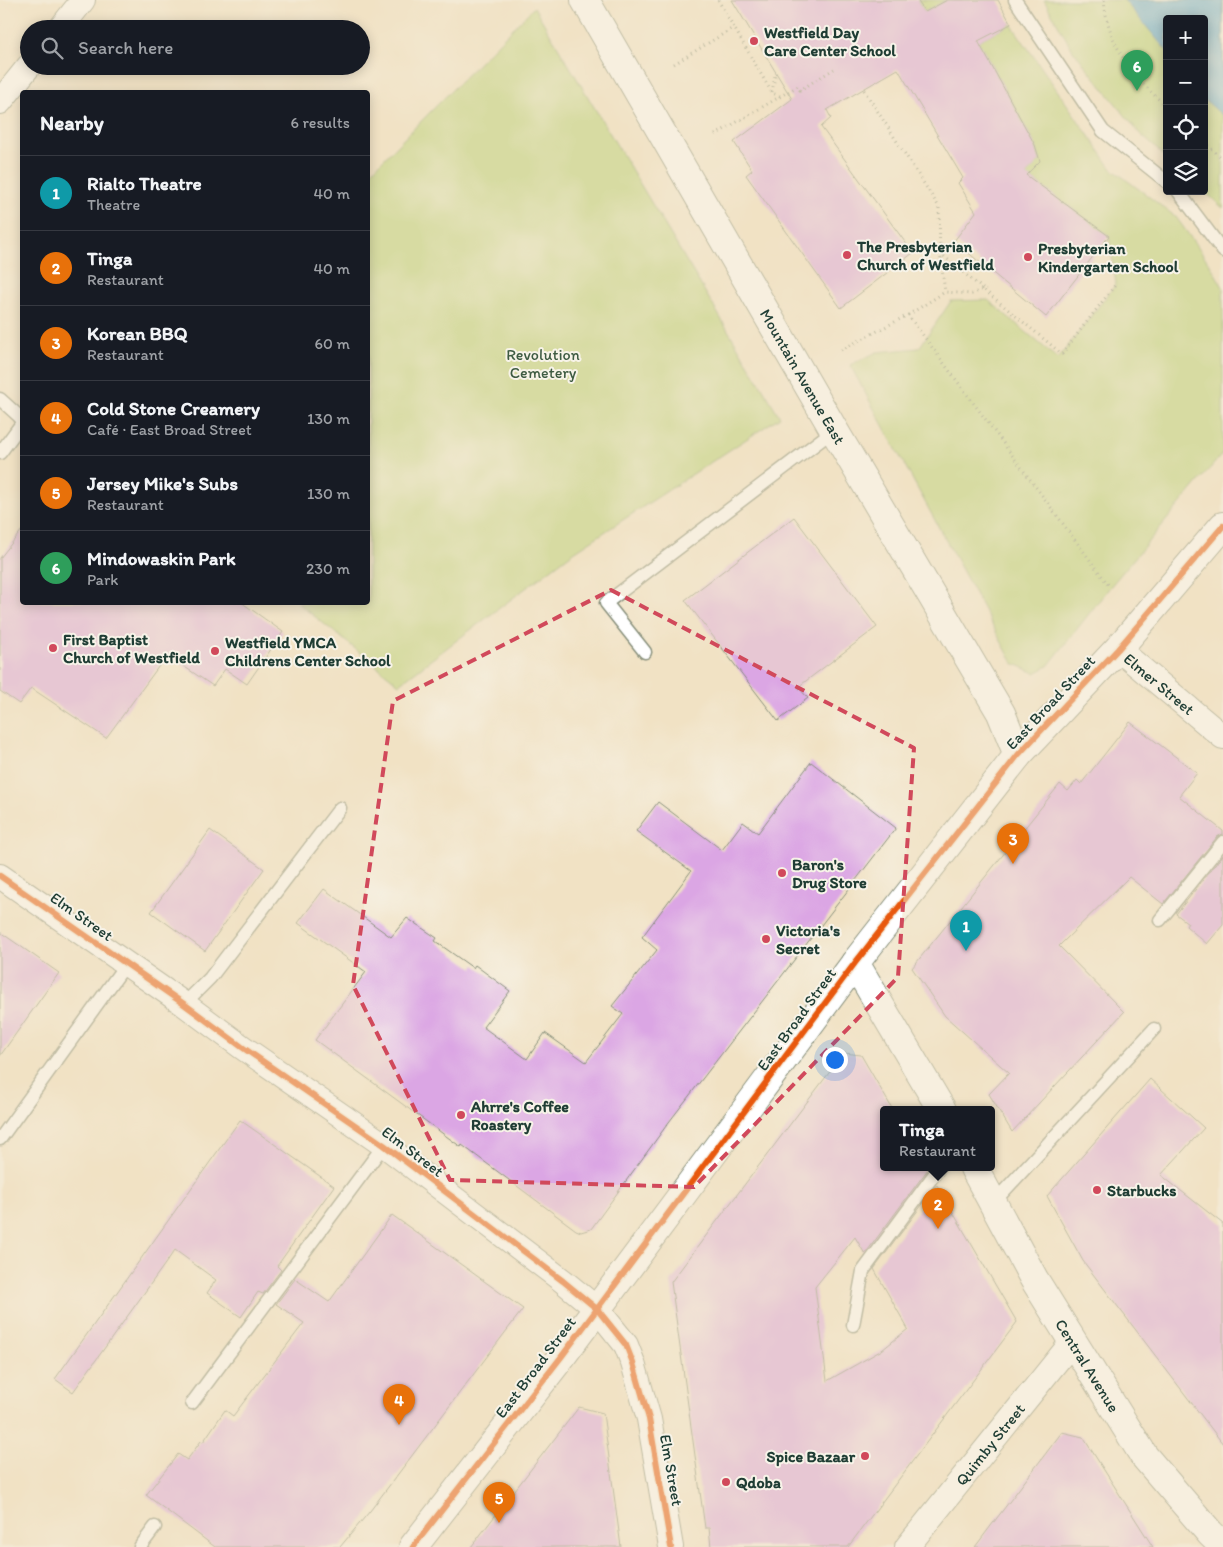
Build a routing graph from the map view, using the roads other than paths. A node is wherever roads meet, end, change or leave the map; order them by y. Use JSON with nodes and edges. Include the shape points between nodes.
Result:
{"nodes":[{"id":1,"x":83,"y":0,"type":"edge"},
{"id":2,"x":1015,"y":0,"type":"edge"},
{"id":3,"x":586,"y":1,"type":"edge"},
{"id":4,"x":67,"y":20,"type":"edge"},
{"id":5,"x":22,"y":75,"type":"edge"},
{"id":6,"x":0,"y":102,"type":"edge"},
{"id":7,"x":1163,"y":179,"type":"edge"},
{"id":8,"x":1181,"y":195,"type":"edge"},
{"id":9,"x":1223,"y":251,"type":"edge"},
{"id":10,"x":0,"y":399,"type":"edge"},
{"id":11,"x":20,"y":417,"type":"edge"},
{"id":12,"x":20,"y":426,"type":"edge"},
{"id":13,"x":834,"y":430,"type":"junction"},
{"id":14,"x":0,"y":453,"type":"edge"},
{"id":15,"x":1223,"y":526,"type":"edge"},
{"id":16,"x":1118,"y":649,"type":"junction"},
{"id":17,"x":645,"y":652,"type":"dead end"},
{"id":18,"x":1223,"y":737,"type":"edge"},
{"id":19,"x":1018,"y":756,"type":"junction"},
{"id":20,"x":340,"y":808,"type":"dead end"},
{"id":21,"x":1223,"y":842,"type":"edge"},
{"id":22,"x":0,"y":876,"type":"edge"},
{"id":23,"x":1160,"y":920,"type":"dead end"},
{"id":24,"x":855,"y":963,"type":"junction"},
{"id":25,"x":126,"y":964,"type":"junction"},
{"id":26,"x":184,"y":1004,"type":"junction"},
{"id":27,"x":1154,"y":1028,"type":"dead end"},
{"id":28,"x":940,"y":1106,"type":"edge"},
{"id":29,"x":0,"y":1139,"type":"edge"},
{"id":30,"x":384,"y":1145,"type":"junction"},
{"id":31,"x":937,"y":1171,"type":"edge"},
{"id":32,"x":976,"y":1171,"type":"edge"},
{"id":33,"x":994,"y":1203,"type":"junction"},
{"id":34,"x":596,"y":1309,"type":"junction"},
{"id":35,"x":853,"y":1325,"type":"dead end"},
{"id":36,"x":1073,"y":1342,"type":"junction"},
{"id":37,"x":192,"y":1403,"type":"dead end"},
{"id":38,"x":155,"y":1527,"type":"dead end"},
{"id":39,"x":1223,"y":1546,"type":"edge"},
{"id":40,"x":140,"y":1547,"type":"edge"},
{"id":41,"x":413,"y":1547,"type":"edge"},
{"id":42,"x":672,"y":1547,"type":"edge"},
{"id":43,"x":907,"y":1547,"type":"edge"}],
"edges":[{"from":1,"to":4,"type":"street"},
{"from":2,"to":7,"type":"lane","via":[[1103,131]]},
{"from":3,"to":13,"type":"street","name":"Mountain Avenue East"},
{"from":5,"to":6,"type":"street"},
{"from":8,"to":9,"type":"lane"},
{"from":10,"to":11,"type":"lane"},
{"from":12,"to":14,"type":"lane"},
{"from":13,"to":17,"type":"lane","via":[[606,602]]},
{"from":13,"to":19,"type":"street","name":"Mountain Avenue East","via":[[1001,713]]},
{"from":15,"to":16,"type":"street","name":"East Broad Street"},
{"from":16,"to":18,"type":"street","name":"Elmer Street"},
{"from":16,"to":19,"type":"street","name":"East Broad Street"},
{"from":19,"to":24,"type":"street","name":"East Broad Street"},
{"from":20,"to":26,"type":"lane","via":[[210,978]]},
{"from":21,"to":23,"type":"lane"},
{"from":22,"to":25,"type":"street","name":"Elm Street"},
{"from":24,"to":28,"type":"street"},
{"from":24,"to":34,"type":"street","name":"East Broad Street"},
{"from":25,"to":26,"type":"street","name":"Elm Street"},
{"from":25,"to":29,"type":"lane"},
{"from":26,"to":30,"type":"street","name":"Elm Street","via":[[242,1048]]},
{"from":27,"to":33,"type":"lane"},
{"from":30,"to":34,"type":"street","name":"Elm Street"},
{"from":30,"to":37,"type":"lane"},
{"from":31,"to":35,"type":"lane","via":[[863,1271]]},
{"from":32,"to":33,"type":"street","name":"Central Avenue"},
{"from":33,"to":36,"type":"street","name":"Central Avenue","via":[[1034,1279]]},
{"from":34,"to":41,"type":"street","name":"East Broad Street"},
{"from":34,"to":42,"type":"street","name":"Elm Street","via":[[626,1345],[633,1363],[649,1419]]},
{"from":36,"to":39,"type":"street","name":"Central Avenue","via":[[1144,1456]]},
{"from":36,"to":43,"type":"street","name":"Quimby Street"},
{"from":38,"to":40,"type":"lane"}]}
